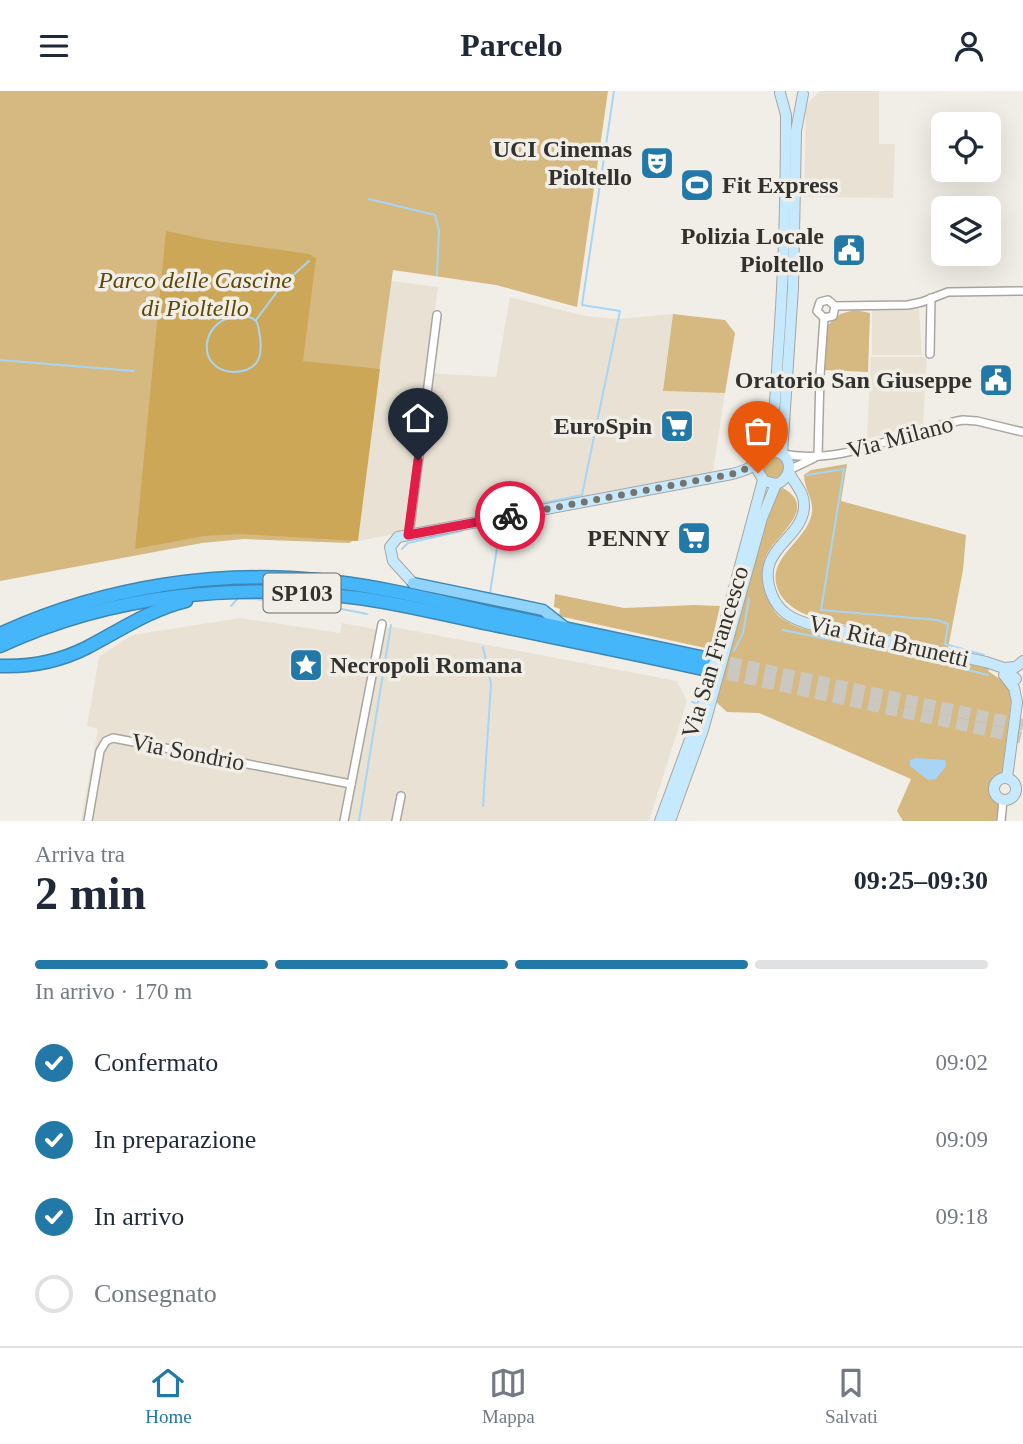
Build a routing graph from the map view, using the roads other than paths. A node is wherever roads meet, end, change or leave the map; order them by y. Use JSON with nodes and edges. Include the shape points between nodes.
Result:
{"nodes":[{"id":1,"x":779,"y":92,"type":"edge"},
{"id":2,"x":804,"y":92,"type":"edge"},
{"id":3,"x":1023,"y":291,"type":"edge"},
{"id":4,"x":931,"y":298,"type":"junction"},
{"id":5,"x":835,"y":306,"type":"junction"},
{"id":6,"x":437,"y":315,"type":"dead end"},
{"id":7,"x":824,"y":318,"type":"junction"},
{"id":8,"x":930,"y":354,"type":"dead end"},
{"id":9,"x":1023,"y":432,"type":"edge"},
{"id":10,"x":782,"y":454,"type":"junction"},
{"id":11,"x":762,"y":457,"type":"junction"},
{"id":12,"x":818,"y":457,"type":"junction"},
{"id":13,"x":789,"y":471,"type":"junction"},
{"id":14,"x":732,"y":474,"type":"junction"},
{"id":15,"x":762,"y":478,"type":"junction"},
{"id":16,"x":778,"y":483,"type":"junction"},
{"id":17,"x":804,"y":503,"type":"junction"},
{"id":18,"x":403,"y":536,"type":"junction"},
{"id":19,"x":413,"y":583,"type":"joint"},
{"id":20,"x":382,"y":624,"type":"dead end"},
{"id":21,"x":566,"y":628,"type":"junction"},
{"id":22,"x":530,"y":632,"type":"junction"},
{"id":23,"x":0,"y":634,"type":"edge"},
{"id":24,"x":0,"y":646,"type":"edge"},
{"id":25,"x":1023,"y":662,"type":"edge"},
{"id":26,"x":0,"y":666,"type":"edge"},
{"id":27,"x":1000,"y":667,"type":"junction"},
{"id":28,"x":1019,"y":683,"type":"edge"},
{"id":29,"x":1007,"y":778,"type":"junction"},
{"id":30,"x":351,"y":784,"type":"junction"},
{"id":31,"x":1020,"y":790,"type":"edge"},
{"id":32,"x":401,"y":796,"type":"dead end"},
{"id":33,"x":1003,"y":800,"type":"junction"},
{"id":34,"x":671,"y":820,"type":"edge"},
{"id":35,"x":88,"y":821,"type":"edge"},
{"id":36,"x":344,"y":821,"type":"edge"},
{"id":37,"x":396,"y":821,"type":"edge"},
{"id":38,"x":660,"y":821,"type":"edge"},
{"id":39,"x":1001,"y":821,"type":"edge"}],
"edges":[{"from":1,"to":2,"type":"street","via":[[793,98]]},
{"from":1,"to":11,"type":"street","via":[[786,115],[783,289],[774,407]]},
{"from":2,"to":10,"type":"street","via":[[796,131],[793,288]]},
{"from":3,"to":4,"type":"street","via":[[951,291]]},
{"from":4,"to":5,"type":"street","via":[[908,305]]},
{"from":4,"to":8,"type":"street"},
{"from":5,"to":7,"type":"street","via":[[833,316]]},
{"from":5,"to":7,"type":"street","via":[[828,300],[819,303],[818,312]]},
{"from":6,"to":18,"type":"street"},
{"from":7,"to":12,"type":"street"},
{"from":9,"to":12,"type":"street","name":"Via Milano","via":[[965,420]]},
{"from":10,"to":11,"type":"street","via":[[771,452]]},
{"from":10,"to":12,"type":"street","name":"Via Milano"},
{"from":10,"to":13,"type":"street"},
{"from":11,"to":14,"type":"street"},
{"from":11,"to":15,"type":"street","via":[[757,466]]},
{"from":12,"to":13,"type":"street","name":"Via Milano"},
{"from":13,"to":16,"type":"street"},
{"from":13,"to":17,"type":"street"},
{"from":14,"to":15,"type":"street"},
{"from":14,"to":18,"type":"street"},
{"from":15,"to":16,"type":"street"},
{"from":15,"to":38,"type":"street","name":"Via San Francesco","via":[[703,704]]},
{"from":16,"to":17,"type":"street","via":[[795,488]]},
{"from":16,"to":34,"type":"street","name":"Via San Francesco","via":[[764,511],[703,730]]},
{"from":17,"to":27,"type":"street","name":"Via Rita Brunetti","via":[[800,521],[768,568],[770,591],[784,612],[809,624]]},
{"from":18,"to":19,"type":"street","via":[[390,550],[393,561]]},
{"from":19,"to":21,"type":"main road","via":[[543,610]]},
{"from":20,"to":30,"type":"street"},
{"from":21,"to":22,"type":"highway","number":"SP103","via":[[704,663]]},
{"from":21,"to":23,"type":"highway","number":"SP103","via":[[359,585],[254,577],[137,589],[68,607]]},
{"from":22,"to":24,"type":"highway","number":"SP103","via":[[358,598],[243,592],[128,603],[61,621]]},
{"from":22,"to":26,"type":"highway","number":"SP103","via":[[350,603],[214,597],[158,610],[68,655],[41,663]]},
{"from":25,"to":27,"type":"street","via":[[1015,668]]},
{"from":25,"to":28,"type":"street"},
{"from":27,"to":28,"type":"street","name":"Via Rita Brunetti"},
{"from":28,"to":29,"type":"street"},
{"from":29,"to":31,"type":"street"},
{"from":29,"to":33,"type":"street","via":[[995,786],[997,797]]},
{"from":30,"to":35,"type":"street","name":"Via Sondrio","via":[[113,738],[100,751]]},
{"from":30,"to":36,"type":"street"},
{"from":31,"to":33,"type":"street"},
{"from":32,"to":37,"type":"street"},
{"from":33,"to":39,"type":"street"}]}
